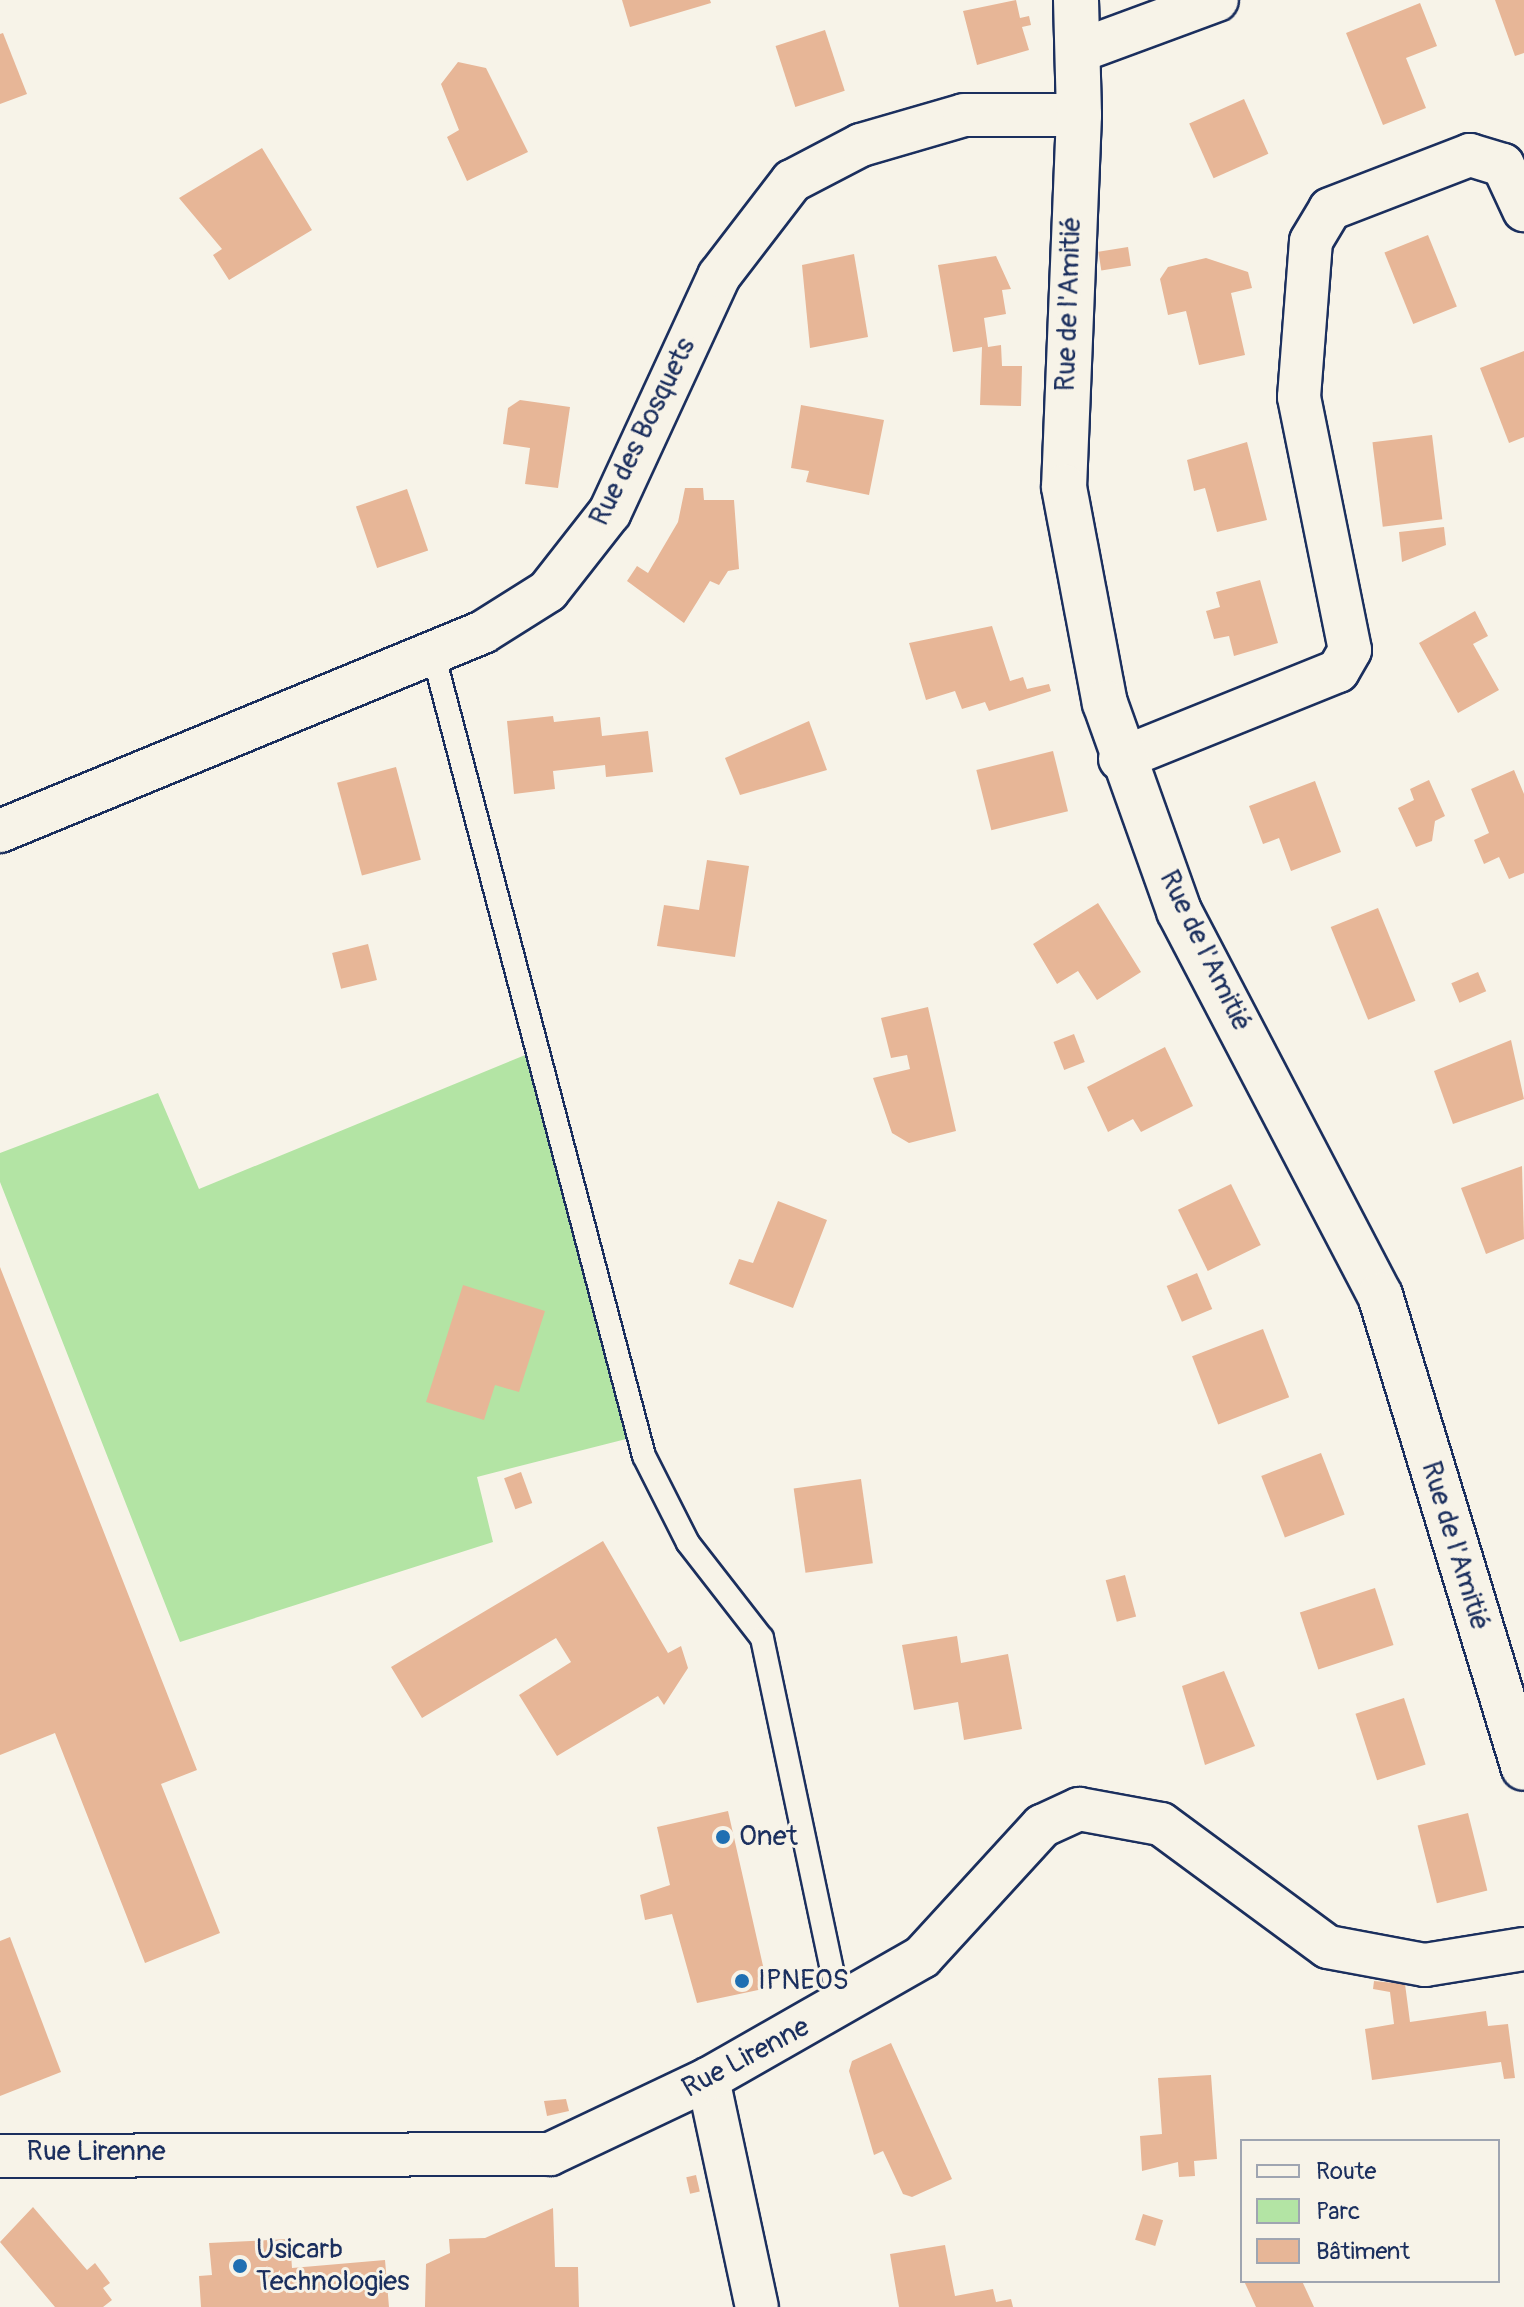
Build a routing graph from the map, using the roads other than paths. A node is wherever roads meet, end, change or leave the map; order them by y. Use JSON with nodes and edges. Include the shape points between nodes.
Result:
{"nodes":[{"id":1,"x":1076,"y":0,"type":"edge"},
{"id":2,"x":1217,"y":0,"type":"edge"},
{"id":3,"x":1079,"y":51,"type":"junction"},
{"id":4,"x":1079,"y":115,"type":"junction"},
{"id":5,"x":1524,"y":210,"type":"edge"},
{"id":6,"x":433,"y":653,"type":"junction"},
{"id":7,"x":1120,"y":759,"type":"junction"},
{"id":8,"x":0,"y":831,"type":"edge"},
{"id":9,"x":1524,"y":1768,"type":"edge"},
{"id":10,"x":1524,"y":1949,"type":"edge"},
{"id":11,"x":840,"y":2008,"type":"junction"},
{"id":12,"x":708,"y":2079,"type":"junction"},
{"id":13,"x":0,"y":2156,"type":"edge"},
{"id":14,"x":757,"y":2307,"type":"edge"}],
"edges":[{"from":1,"to":3,"type":"street","name":"Rue de l'Amitié"},
{"from":2,"to":3,"type":"street"},
{"from":3,"to":4,"type":"street","name":"Rue de l'Amitié"},
{"from":4,"to":6,"type":"street","name":"Rue des Bosquets","via":[[964,115],[861,145],[792,181],[719,276],[610,512],[548,591]]},
{"from":4,"to":7,"type":"street","name":"Rue de l'Amitié","via":[[1064,487]]},
{"from":5,"to":7,"type":"street","via":[[1503,165],[1470,155],[1330,209],[1311,241],[1299,397],[1350,650],[1338,671]]},
{"from":6,"to":8,"type":"street","name":"Rue des Bosquets"},
{"from":6,"to":11,"type":"lane","via":[[644,1456],[688,1543],[762,1638]]},
{"from":7,"to":9,"type":"street","name":"Rue de l'Amitié","via":[[1179,911],[1380,1295]]},
{"from":10,"to":11,"type":"street","name":"Rue Lirenne","via":[[1425,1965],[1373,1961],[1328,1947],[1161,1824],[1079,1809],[1042,1826],[922,1957]]},
{"from":11,"to":12,"type":"street","name":"Rue Lirenne"},
{"from":12,"to":13,"type":"street","name":"Rue Lirenne","via":[[550,2154]]},
{"from":12,"to":14,"type":"street"}]}
